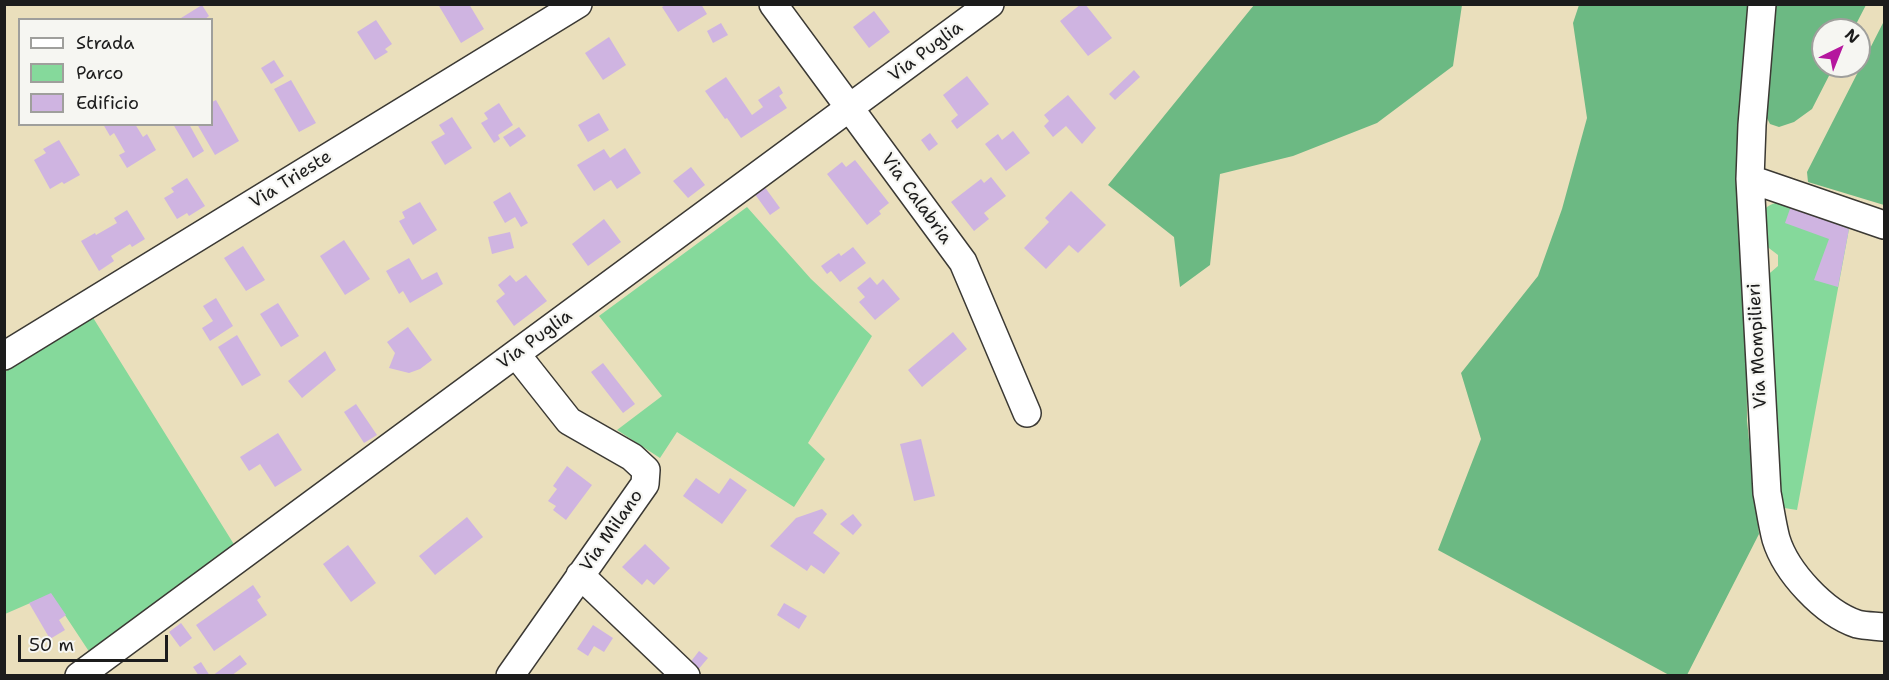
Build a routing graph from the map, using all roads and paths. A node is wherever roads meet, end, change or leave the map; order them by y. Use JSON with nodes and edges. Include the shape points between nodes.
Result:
{"nodes":[{"id":1,"x":578,"y":4,"type":"edge"},
{"id":2,"x":773,"y":4,"type":"edge"},
{"id":3,"x":990,"y":4,"type":"edge"},
{"id":4,"x":1762,"y":4,"type":"edge"},
{"id":5,"x":850,"y":108,"type":"junction"},
{"id":6,"x":1750,"y":179,"type":"junction"},
{"id":7,"x":1884,"y":225,"type":"edge"},
{"id":8,"x":516,"y":354,"type":"junction"},
{"id":9,"x":4,"y":356,"type":"edge"},
{"id":10,"x":1027,"y":413,"type":"dead end"},
{"id":11,"x":1797,"y":544,"type":"dead end"},
{"id":12,"x":580,"y":575,"type":"junction"},
{"id":13,"x":1884,"y":608,"type":"edge"},
{"id":14,"x":1884,"y":627,"type":"edge"},
{"id":15,"x":79,"y":675,"type":"edge"},
{"id":16,"x":510,"y":675,"type":"edge"},
{"id":17,"x":686,"y":675,"type":"edge"}],
"edges":[{"from":1,"to":9,"type":"street","name":"Via Trieste"},
{"from":2,"to":5,"type":"street","name":"Via Calabria"},
{"from":3,"to":5,"type":"street","name":"Via Puglia"},
{"from":4,"to":6,"type":"street","name":"Via Mompilieri"},
{"from":5,"to":8,"type":"street","name":"Via Puglia"},
{"from":5,"to":10,"type":"street","name":"Via Calabria","via":[[963,262]]},
{"from":6,"to":7,"type":"street"},
{"from":6,"to":14,"type":"street","name":"Via Mompilieri","via":[[1763,450],[1776,540],[1802,584],[1819,600],[1857,624]]},
{"from":8,"to":12,"type":"street","name":"Via Milano","via":[[569,421],[632,457],[646,470],[645,484]]},
{"from":8,"to":15,"type":"street","name":"Via Puglia"},
{"from":11,"to":13,"type":"street","via":[[1818,581],[1832,592],[1852,603]]},
{"from":12,"to":16,"type":"street","name":"Via Milano"},
{"from":12,"to":17,"type":"street"}]}
